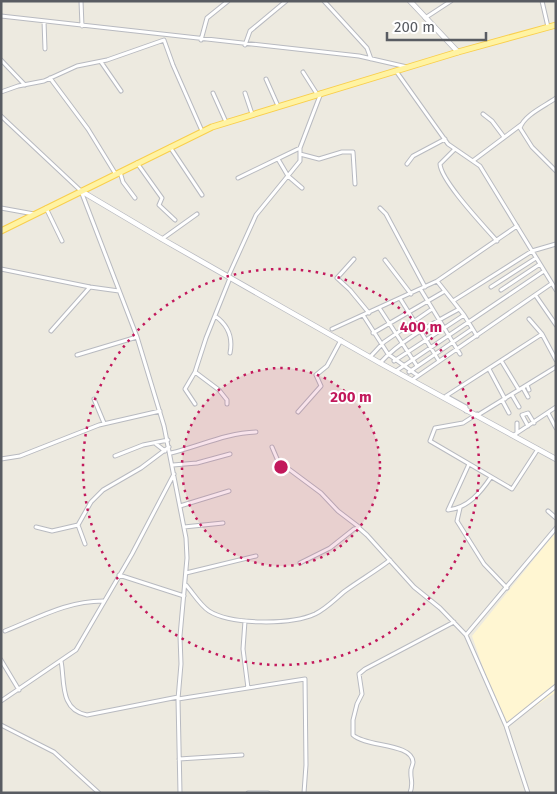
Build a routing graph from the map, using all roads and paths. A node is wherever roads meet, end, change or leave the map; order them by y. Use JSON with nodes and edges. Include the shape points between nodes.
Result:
{"nodes":[{"id":1,"x":81,"y":1,"type":"edge"},
{"id":2,"x":228,"y":1,"type":"edge"},
{"id":3,"x":286,"y":1,"type":"edge"},
{"id":4,"x":324,"y":1,"type":"edge"},
{"id":5,"x":410,"y":1,"type":"edge"},
{"id":6,"x":452,"y":1,"type":"edge"},
{"id":7,"x":542,"y":1,"type":"edge"},
{"id":8,"x":1,"y":16,"type":"edge"},
{"id":9,"x":426,"y":18,"type":"junction"},
{"id":10,"x":44,"y":21,"type":"junction"},
{"id":11,"x":556,"y":25,"type":"edge"},
{"id":12,"x":82,"y":26,"type":"junction"},
{"id":13,"x":548,"y":28,"type":"junction"},
{"id":14,"x":163,"y":35,"type":"junction"},
{"id":15,"x":164,"y":40,"type":"junction"},
{"id":16,"x":201,"y":40,"type":"junction"},
{"id":17,"x":245,"y":45,"type":"junction"},
{"id":18,"x":45,"y":49,"type":"dead end"},
{"id":19,"x":458,"y":52,"type":"junction"},
{"id":20,"x":371,"y":59,"type":"junction"},
{"id":21,"x":1,"y":60,"type":"edge"},
{"id":22,"x":101,"y":62,"type":"junction"},
{"id":23,"x":407,"y":67,"type":"junction"},
{"id":24,"x":396,"y":71,"type":"junction"},
{"id":25,"x":303,"y":72,"type":"dead end"},
{"id":26,"x":50,"y":78,"type":"junction"},
{"id":27,"x":266,"y":78,"type":"dead end"},
{"id":28,"x":25,"y":85,"type":"junction"},
{"id":29,"x":1,"y":92,"type":"edge"},
{"id":30,"x":121,"y":92,"type":"dead end"},
{"id":31,"x":213,"y":93,"type":"dead end"},
{"id":32,"x":245,"y":94,"type":"dead end"},
{"id":33,"x":319,"y":94,"type":"junction"},
{"id":34,"x":556,"y":98,"type":"edge"},
{"id":35,"x":278,"y":106,"type":"junction"},
{"id":36,"x":252,"y":114,"type":"junction"},
{"id":37,"x":483,"y":114,"type":"dead end"},
{"id":38,"x":1,"y":116,"type":"edge"},
{"id":39,"x":226,"y":122,"type":"junction"},
{"id":40,"x":522,"y":124,"type":"junction"},
{"id":41,"x":202,"y":131,"type":"junction"},
{"id":42,"x":504,"y":138,"type":"junction"},
{"id":43,"x":445,"y":139,"type":"junction"},
{"id":44,"x":170,"y":146,"type":"junction"},
{"id":45,"x":300,"y":148,"type":"junction"},
{"id":46,"x":454,"y":150,"type":"junction"},
{"id":47,"x":300,"y":154,"type":"junction"},
{"id":48,"x":278,"y":159,"type":"junction"},
{"id":49,"x":474,"y":160,"type":"junction"},
{"id":50,"x":136,"y":163,"type":"junction"},
{"id":51,"x":407,"y":164,"type":"dead end"},
{"id":52,"x":556,"y":171,"type":"edge"},
{"id":53,"x":118,"y":172,"type":"junction"},
{"id":54,"x":288,"y":176,"type":"junction"},
{"id":55,"x":238,"y":178,"type":"dead end"},
{"id":56,"x":355,"y":184,"type":"dead end"},
{"id":57,"x":302,"y":188,"type":"dead end"},
{"id":58,"x":81,"y":191,"type":"junction"},
{"id":59,"x":202,"y":195,"type":"dead end"},
{"id":60,"x":135,"y":198,"type":"dead end"},
{"id":61,"x":1,"y":208,"type":"edge"},
{"id":62,"x":46,"y":208,"type":"junction"},
{"id":63,"x":380,"y":208,"type":"dead end"},
{"id":64,"x":34,"y":214,"type":"junction"},
{"id":65,"x":197,"y":214,"type":"dead end"},
{"id":66,"x":175,"y":220,"type":"dead end"},
{"id":67,"x":517,"y":226,"type":"junction"},
{"id":68,"x":1,"y":231,"type":"edge"},
{"id":69,"x":162,"y":239,"type":"junction"},
{"id":70,"x":496,"y":241,"type":"junction"},
{"id":71,"x":62,"y":242,"type":"dead end"},
{"id":72,"x":556,"y":244,"type":"edge"},
{"id":73,"x":532,"y":251,"type":"junction"},
{"id":74,"x":536,"y":258,"type":"junction"},
{"id":75,"x":354,"y":259,"type":"dead end"},
{"id":76,"x":386,"y":260,"type":"dead end"},
{"id":77,"x":540,"y":264,"type":"junction"},
{"id":78,"x":1,"y":269,"type":"edge"},
{"id":79,"x":544,"y":271,"type":"junction"},
{"id":80,"x":229,"y":277,"type":"junction"},
{"id":81,"x":437,"y":282,"type":"junction"},
{"id":82,"x":552,"y":284,"type":"junction"},
{"id":83,"x":90,"y":287,"type":"junction"},
{"id":84,"x":491,"y":287,"type":"dead end"},
{"id":85,"x":423,"y":288,"type":"junction"},
{"id":86,"x":501,"y":290,"type":"dead end"},
{"id":87,"x":556,"y":290,"type":"edge"},
{"id":88,"x":119,"y":291,"type":"junction"},
{"id":89,"x":445,"y":291,"type":"junction"},
{"id":90,"x":411,"y":294,"type":"junction"},
{"id":91,"x":536,"y":296,"type":"junction"},
{"id":92,"x":401,"y":300,"type":"junction"},
{"id":93,"x":427,"y":301,"type":"junction"},
{"id":94,"x":453,"y":301,"type":"junction"},
{"id":95,"x":380,"y":309,"type":"junction"},
{"id":96,"x":432,"y":309,"type":"junction"},
{"id":97,"x":459,"y":309,"type":"junction"},
{"id":98,"x":408,"y":312,"type":"junction"},
{"id":99,"x":369,"y":313,"type":"junction"},
{"id":100,"x":464,"y":315,"type":"junction"},
{"id":101,"x":215,"y":316,"type":"junction"},
{"id":102,"x":363,"y":316,"type":"junction"},
{"id":103,"x":529,"y":319,"type":"dead end"},
{"id":104,"x":440,"y":320,"type":"junction"},
{"id":105,"x":414,"y":322,"type":"junction"},
{"id":106,"x":469,"y":322,"type":"junction"},
{"id":107,"x":389,"y":323,"type":"junction"},
{"id":108,"x":556,"y":325,"type":"edge"},
{"id":109,"x":444,"y":328,"type":"junction"},
{"id":110,"x":332,"y":329,"type":"dead end"},
{"id":111,"x":472,"y":329,"type":"junction"},
{"id":112,"x":51,"y":331,"type":"dead end"},
{"id":113,"x":420,"y":332,"type":"junction"},
{"id":114,"x":373,"y":333,"type":"junction"},
{"id":115,"x":396,"y":334,"type":"junction"},
{"id":116,"x":542,"y":334,"type":"junction"},
{"id":117,"x":448,"y":335,"type":"junction"},
{"id":118,"x":477,"y":336,"type":"junction"},
{"id":119,"x":137,"y":337,"type":"junction"},
{"id":120,"x":425,"y":339,"type":"junction"},
{"id":121,"x":340,"y":340,"type":"junction"},
{"id":122,"x":453,"y":342,"type":"junction"},
{"id":123,"x":404,"y":344,"type":"junction"},
{"id":124,"x":381,"y":345,"type":"junction"},
{"id":125,"x":430,"y":347,"type":"junction"},
{"id":126,"x":457,"y":349,"type":"junction"},
{"id":127,"x":408,"y":352,"type":"junction"},
{"id":128,"x":230,"y":353,"type":"dead end"},
{"id":129,"x":388,"y":354,"type":"junction"},
{"id":130,"x":434,"y":354,"type":"junction"},
{"id":131,"x":460,"y":354,"type":"dead end"},
{"id":132,"x":77,"y":355,"type":"dead end"},
{"id":133,"x":370,"y":357,"type":"junction"},
{"id":134,"x":412,"y":359,"type":"junction"},
{"id":135,"x":556,"y":360,"type":"edge"},
{"id":136,"x":394,"y":361,"type":"junction"},
{"id":137,"x":439,"y":361,"type":"junction"},
{"id":138,"x":502,"y":362,"type":"junction"},
{"id":139,"x":380,"y":363,"type":"junction"},
{"id":140,"x":401,"y":366,"type":"junction"},
{"id":141,"x":417,"y":366,"type":"junction"},
{"id":142,"x":556,"y":368,"type":"edge"},
{"id":143,"x":489,"y":369,"type":"junction"},
{"id":144,"x":396,"y":371,"type":"junction"},
{"id":145,"x":195,"y":372,"type":"junction"},
{"id":146,"x":409,"y":372,"type":"junction"},
{"id":147,"x":417,"y":375,"type":"junction"},
{"id":148,"x":412,"y":380,"type":"junction"},
{"id":149,"x":527,"y":385,"type":"junction"},
{"id":150,"x":523,"y":388,"type":"junction"},
{"id":151,"x":519,"y":390,"type":"junction"},
{"id":152,"x":529,"y":390,"type":"dead end"},
{"id":153,"x":512,"y":395,"type":"junction"},
{"id":154,"x":528,"y":397,"type":"dead end"},
{"id":155,"x":94,"y":399,"type":"dead end"},
{"id":156,"x":503,"y":399,"type":"junction"},
{"id":157,"x":195,"y":404,"type":"dead end"},
{"id":158,"x":227,"y":404,"type":"dead end"},
{"id":159,"x":519,"y":407,"type":"dead end"},
{"id":160,"x":556,"y":407,"type":"edge"},
{"id":161,"x":160,"y":411,"type":"junction"},
{"id":162,"x":466,"y":411,"type":"junction"},
{"id":163,"x":298,"y":412,"type":"dead end"},
{"id":164,"x":548,"y":412,"type":"junction"},
{"id":165,"x":509,"y":413,"type":"dead end"},
{"id":166,"x":477,"y":415,"type":"junction"},
{"id":167,"x":517,"y":423,"type":"dead end"},
{"id":168,"x":534,"y":423,"type":"junction"},
{"id":169,"x":104,"y":424,"type":"junction"},
{"id":170,"x":528,"y":426,"type":"junction"},
{"id":171,"x":556,"y":428,"type":"edge"},
{"id":172,"x":256,"y":432,"type":"dead end"},
{"id":173,"x":515,"y":434,"type":"junction"},
{"id":174,"x":168,"y":440,"type":"junction"},
{"id":175,"x":156,"y":444,"type":"junction"},
{"id":176,"x":272,"y":446,"type":"dead end"},
{"id":177,"x":169,"y":447,"type":"junction"},
{"id":178,"x":538,"y":449,"type":"junction"},
{"id":179,"x":165,"y":451,"type":"junction"},
{"id":180,"x":171,"y":453,"type":"junction"},
{"id":181,"x":230,"y":454,"type":"dead end"},
{"id":182,"x":115,"y":456,"type":"dead end"},
{"id":183,"x":1,"y":459,"type":"edge"},
{"id":184,"x":556,"y":459,"type":"edge"},
{"id":185,"x":469,"y":464,"type":"junction"},
{"id":186,"x":173,"y":466,"type":"junction"},
{"id":187,"x":174,"y":474,"type":"junction"},
{"id":188,"x":491,"y":477,"type":"junction"},
{"id":189,"x":229,"y":491,"type":"dead end"},
{"id":190,"x":180,"y":506,"type":"junction"},
{"id":191,"x":460,"y":507,"type":"junction"},
{"id":192,"x":548,"y":511,"type":"dead end"},
{"id":193,"x":556,"y":518,"type":"edge"},
{"id":194,"x":223,"y":523,"type":"dead end"},
{"id":195,"x":78,"y":525,"type":"junction"},
{"id":196,"x":36,"y":527,"type":"dead end"},
{"id":197,"x":184,"y":527,"type":"junction"},
{"id":198,"x":359,"y":528,"type":"junction"},
{"id":199,"x":556,"y":528,"type":"edge"},
{"id":200,"x":85,"y":544,"type":"dead end"},
{"id":201,"x":256,"y":556,"type":"dead end"},
{"id":202,"x":390,"y":560,"type":"junction"},
{"id":203,"x":300,"y":563,"type":"dead end"},
{"id":204,"x":186,"y":573,"type":"junction"},
{"id":205,"x":119,"y":575,"type":"junction"},
{"id":206,"x":185,"y":585,"type":"junction"},
{"id":207,"x":507,"y":588,"type":"junction"},
{"id":208,"x":184,"y":596,"type":"junction"},
{"id":209,"x":104,"y":601,"type":"junction"},
{"id":210,"x":245,"y":621,"type":"junction"},
{"id":211,"x":454,"y":622,"type":"junction"},
{"id":212,"x":5,"y":631,"type":"dead end"},
{"id":213,"x":466,"y":635,"type":"junction"},
{"id":214,"x":1,"y":660,"type":"edge"},
{"id":215,"x":62,"y":661,"type":"junction"},
{"id":216,"x":556,"y":686,"type":"edge"},
{"id":217,"x":248,"y":688,"type":"junction"},
{"id":218,"x":19,"y":690,"type":"junction"},
{"id":219,"x":178,"y":698,"type":"junction"},
{"id":220,"x":1,"y":701,"type":"edge"},
{"id":221,"x":1,"y":724,"type":"edge"},
{"id":222,"x":506,"y":726,"type":"junction"},
{"id":223,"x":242,"y":755,"type":"dead end"},
{"id":224,"x":179,"y":759,"type":"junction"},
{"id":225,"x":99,"y":793,"type":"edge"},
{"id":226,"x":180,"y":793,"type":"edge"},
{"id":227,"x":248,"y":793,"type":"edge"},
{"id":228,"x":268,"y":793,"type":"edge"},
{"id":229,"x":304,"y":793,"type":"edge"},
{"id":230,"x":410,"y":793,"type":"edge"},
{"id":231,"x":528,"y":793,"type":"edge"}],
"edges":[{"from":1,"to":12,"type":"street"},
{"from":2,"to":16,"type":"street","via":[[207,18]]},
{"from":3,"to":17,"type":"street","via":[[250,31]]},
{"from":4,"to":20,"type":"street","via":[[367,48]]},
{"from":5,"to":9,"type":"street"},
{"from":6,"to":9,"type":"street"},
{"from":7,"to":13,"type":"street"},
{"from":8,"to":10,"type":"street"},
{"from":9,"to":19,"type":"street"},
{"from":10,"to":12,"type":"street"},
{"from":10,"to":18,"type":"street"},
{"from":11,"to":13,"type":"main road"},
{"from":12,"to":14,"type":"street"},
{"from":13,"to":19,"type":"main road"},
{"from":14,"to":15,"type":"street"},
{"from":14,"to":16,"type":"street"},
{"from":15,"to":22,"type":"street"},
{"from":15,"to":41,"type":"street"},
{"from":16,"to":17,"type":"street"},
{"from":17,"to":20,"type":"street"},
{"from":19,"to":23,"type":"main road"},
{"from":20,"to":23,"type":"street"},
{"from":21,"to":28,"type":"street"},
{"from":22,"to":26,"type":"street","via":[[77,66]]},
{"from":22,"to":30,"type":"street"},
{"from":23,"to":24,"type":"main road"},
{"from":24,"to":33,"type":"main road"},
{"from":24,"to":43,"type":"street"},
{"from":25,"to":33,"type":"street"},
{"from":26,"to":28,"type":"street"},
{"from":26,"to":53,"type":"street"},
{"from":27,"to":35,"type":"street"},
{"from":28,"to":29,"type":"street"},
{"from":31,"to":39,"type":"street"},
{"from":32,"to":36,"type":"street"},
{"from":33,"to":35,"type":"main road"},
{"from":33,"to":45,"type":"street"},
{"from":34,"to":40,"type":"street"},
{"from":35,"to":36,"type":"main road"},
{"from":36,"to":39,"type":"main road"},
{"from":37,"to":42,"type":"street"},
{"from":38,"to":58,"type":"street"},
{"from":39,"to":41,"type":"main road"},
{"from":40,"to":42,"type":"street"},
{"from":40,"to":52,"type":"street","via":[[520,128],[532,147]]},
{"from":41,"to":44,"type":"main road"},
{"from":42,"to":49,"type":"street"},
{"from":43,"to":46,"type":"street"},
{"from":43,"to":51,"type":"street","via":[[413,156]]},
{"from":44,"to":50,"type":"main road"},
{"from":44,"to":59,"type":"street"},
{"from":45,"to":47,"type":"street"},
{"from":45,"to":48,"type":"street"},
{"from":46,"to":49,"type":"street"},
{"from":46,"to":70,"type":"street","via":[[440,168]]},
{"from":47,"to":54,"type":"street","via":[[300,161]]},
{"from":47,"to":56,"type":"street","via":[[318,158],[353,152]]},
{"from":48,"to":54,"type":"street"},
{"from":48,"to":55,"type":"street"},
{"from":49,"to":67,"type":"street","via":[[497,189]]},
{"from":50,"to":53,"type":"main road"},
{"from":50,"to":66,"type":"street","via":[[162,198],[159,205]]},
{"from":53,"to":58,"type":"main road"},
{"from":53,"to":60,"type":"street"},
{"from":54,"to":57,"type":"street"},
{"from":54,"to":80,"type":"street","via":[[254,218]]},
{"from":58,"to":62,"type":"main road"},
{"from":58,"to":69,"type":"street"},
{"from":58,"to":88,"type":"street"},
{"from":61,"to":64,"type":"street"},
{"from":62,"to":64,"type":"main road"},
{"from":62,"to":71,"type":"street"},
{"from":63,"to":85,"type":"street"},
{"from":64,"to":68,"type":"main road"},
{"from":65,"to":69,"type":"street"},
{"from":67,"to":70,"type":"street"},
{"from":67,"to":73,"type":"street"},
{"from":69,"to":80,"type":"street"},
{"from":70,"to":81,"type":"street"},
{"from":72,"to":73,"type":"street"},
{"from":73,"to":74,"type":"street"},
{"from":73,"to":94,"type":"street"},
{"from":74,"to":77,"type":"street"},
{"from":74,"to":84,"type":"street"},
{"from":75,"to":99,"type":"street","via":[[337,278]]},
{"from":76,"to":90,"type":"street"},
{"from":77,"to":79,"type":"street"},
{"from":77,"to":86,"type":"street"},
{"from":78,"to":83,"type":"street"},
{"from":79,"to":82,"type":"street"},
{"from":79,"to":106,"type":"street"},
{"from":80,"to":101,"type":"street"},
{"from":80,"to":121,"type":"street"},
{"from":81,"to":85,"type":"street"},
{"from":81,"to":89,"type":"street"},
{"from":82,"to":87,"type":"street"},
{"from":82,"to":91,"type":"street"},
{"from":83,"to":88,"type":"street"},
{"from":83,"to":112,"type":"street"},
{"from":85,"to":90,"type":"street"},
{"from":85,"to":93,"type":"street"},
{"from":88,"to":119,"type":"street"},
{"from":89,"to":93,"type":"street"},
{"from":89,"to":94,"type":"street"},
{"from":90,"to":92,"type":"street"},
{"from":91,"to":108,"type":"street"},
{"from":91,"to":118,"type":"street"},
{"from":92,"to":95,"type":"street"},
{"from":92,"to":98,"type":"street"},
{"from":93,"to":96,"type":"street"},
{"from":93,"to":98,"type":"street"},
{"from":94,"to":97,"type":"street"},
{"from":95,"to":99,"type":"street"},
{"from":95,"to":107,"type":"street"},
{"from":96,"to":104,"type":"street"},
{"from":96,"to":105,"type":"street"},
{"from":97,"to":100,"type":"street"},
{"from":97,"to":104,"type":"street"},
{"from":98,"to":105,"type":"street"},
{"from":98,"to":107,"type":"street"},
{"from":99,"to":102,"type":"street"},
{"from":100,"to":106,"type":"street"},
{"from":100,"to":109,"type":"street"},
{"from":101,"to":128,"type":"street","via":[[229,331]]},
{"from":101,"to":145,"type":"street"},
{"from":102,"to":110,"type":"street"},
{"from":102,"to":114,"type":"street"},
{"from":103,"to":116,"type":"street"},
{"from":104,"to":109,"type":"street"},
{"from":104,"to":113,"type":"street"},
{"from":105,"to":113,"type":"street"},
{"from":105,"to":115,"type":"street"},
{"from":106,"to":111,"type":"street"},
{"from":106,"to":117,"type":"street"},
{"from":107,"to":114,"type":"street"},
{"from":107,"to":115,"type":"street"},
{"from":109,"to":117,"type":"street"},
{"from":109,"to":120,"type":"street"},
{"from":111,"to":118,"type":"street"},
{"from":111,"to":122,"type":"street"},
{"from":113,"to":120,"type":"street"},
{"from":113,"to":123,"type":"street"},
{"from":114,"to":124,"type":"street"},
{"from":115,"to":123,"type":"street"},
{"from":115,"to":124,"type":"street"},
{"from":116,"to":135,"type":"street"},
{"from":116,"to":138,"type":"street"},
{"from":117,"to":122,"type":"street"},
{"from":117,"to":125,"type":"street"},
{"from":118,"to":126,"type":"street"},
{"from":119,"to":132,"type":"street"},
{"from":119,"to":161,"type":"street"},
{"from":120,"to":125,"type":"street"},
{"from":120,"to":127,"type":"street"},
{"from":121,"to":133,"type":"street"},
{"from":121,"to":163,"type":"street","via":[[327,366],[316,375],[321,386]]},
{"from":122,"to":126,"type":"street"},
{"from":122,"to":130,"type":"street"},
{"from":123,"to":127,"type":"street"},
{"from":123,"to":129,"type":"street"},
{"from":124,"to":129,"type":"street"},
{"from":124,"to":133,"type":"street"},
{"from":125,"to":130,"type":"street"},
{"from":125,"to":134,"type":"street"},
{"from":126,"to":131,"type":"street"},
{"from":126,"to":137,"type":"street"},
{"from":127,"to":134,"type":"street"},
{"from":127,"to":136,"type":"street"},
{"from":129,"to":136,"type":"street"},
{"from":129,"to":139,"type":"street"},
{"from":130,"to":137,"type":"street"},
{"from":130,"to":141,"type":"street"},
{"from":133,"to":139,"type":"street"},
{"from":134,"to":140,"type":"street"},
{"from":134,"to":141,"type":"street"},
{"from":136,"to":140,"type":"street"},
{"from":137,"to":147,"type":"street"},
{"from":138,"to":143,"type":"street"},
{"from":138,"to":151,"type":"street"},
{"from":139,"to":144,"type":"street"},
{"from":140,"to":144,"type":"street"},
{"from":140,"to":146,"type":"street"},
{"from":141,"to":146,"type":"street"},
{"from":142,"to":149,"type":"street"},
{"from":143,"to":156,"type":"street"},
{"from":143,"to":162,"type":"street","via":[[446,396],[466,407]]},
{"from":144,"to":148,"type":"street"},
{"from":145,"to":157,"type":"street","via":[[185,389]]},
{"from":145,"to":158,"type":"street","via":[[219,390]]},
{"from":146,"to":147,"type":"street"},
{"from":147,"to":148,"type":"street"},
{"from":148,"to":162,"type":"street"},
{"from":149,"to":150,"type":"street"},
{"from":149,"to":152,"type":"street"},
{"from":150,"to":151,"type":"street"},
{"from":150,"to":154,"type":"street"},
{"from":151,"to":153,"type":"street"},
{"from":153,"to":156,"type":"street"},
{"from":153,"to":159,"type":"street"},
{"from":155,"to":169,"type":"street"},
{"from":156,"to":165,"type":"street"},
{"from":156,"to":166,"type":"street"},
{"from":160,"to":164,"type":"street"},
{"from":161,"to":169,"type":"street"},
{"from":161,"to":174,"type":"street"},
{"from":162,"to":166,"type":"street"},
{"from":164,"to":168,"type":"street"},
{"from":164,"to":171,"type":"street"},
{"from":166,"to":173,"type":"street"},
{"from":166,"to":185,"type":"street","via":[[463,423],[435,428],[430,441]]},
{"from":167,"to":173,"type":"street"},
{"from":168,"to":170,"type":"street"},
{"from":168,"to":170,"type":"street","via":[[528,413],[522,415]]},
{"from":169,"to":183,"type":"street","via":[[20,456]]},
{"from":170,"to":173,"type":"street"},
{"from":172,"to":180,"type":"street","via":[[212,439]]},
{"from":173,"to":178,"type":"street"},
{"from":174,"to":175,"type":"street"},
{"from":174,"to":177,"type":"street"},
{"from":175,"to":179,"type":"street"},
{"from":175,"to":182,"type":"street","via":[[143,445]]},
{"from":176,"to":198,"type":"street","via":[[278,461],[321,493]]},
{"from":177,"to":179,"type":"street"},
{"from":177,"to":180,"type":"street"},
{"from":178,"to":184,"type":"street"},
{"from":178,"to":188,"type":"street","via":[[513,489]]},
{"from":179,"to":195,"type":"street","via":[[103,490]]},
{"from":180,"to":186,"type":"street"},
{"from":181,"to":186,"type":"street"},
{"from":185,"to":188,"type":"street"},
{"from":185,"to":191,"type":"street","via":[[448,510]]},
{"from":186,"to":187,"type":"street"},
{"from":187,"to":190,"type":"street"},
{"from":187,"to":205,"type":"street"},
{"from":188,"to":191,"type":"street","via":[[481,493]]},
{"from":189,"to":190,"type":"street"},
{"from":190,"to":197,"type":"street"},
{"from":191,"to":207,"type":"street","via":[[457,521],[484,564]]},
{"from":192,"to":193,"type":"street"},
{"from":194,"to":197,"type":"street"},
{"from":195,"to":196,"type":"street","via":[[52,531]]},
{"from":195,"to":200,"type":"street"},
{"from":197,"to":204,"type":"street"},
{"from":198,"to":202,"type":"street"},
{"from":198,"to":203,"type":"street"},
{"from":199,"to":207,"type":"street"},
{"from":201,"to":204,"type":"street"},
{"from":202,"to":210,"type":"street","via":[[313,615],[268,623]]},
{"from":202,"to":211,"type":"street","via":[[414,587]]},
{"from":204,"to":206,"type":"street"},
{"from":205,"to":208,"type":"street"},
{"from":205,"to":209,"type":"street"},
{"from":206,"to":208,"type":"street"},
{"from":206,"to":210,"type":"street","via":[[209,611]]},
{"from":207,"to":213,"type":"street"},
{"from":208,"to":219,"type":"street"},
{"from":209,"to":212,"type":"street","via":[[88,601],[47,612]]},
{"from":209,"to":215,"type":"street","via":[[76,650]]},
{"from":210,"to":217,"type":"street","via":[[243,649]]},
{"from":211,"to":213,"type":"street"},
{"from":211,"to":230,"type":"street","via":[[359,674],[362,694],[353,720],[353,735],[358,740],[409,753],[414,783]]},
{"from":213,"to":222,"type":"street"},
{"from":214,"to":218,"type":"street"},
{"from":215,"to":218,"type":"street"},
{"from":215,"to":219,"type":"street","via":[[63,692],[70,703],[87,716]]},
{"from":216,"to":222,"type":"street"},
{"from":217,"to":219,"type":"street"},
{"from":217,"to":229,"type":"street","via":[[305,679]]},
{"from":218,"to":220,"type":"street"},
{"from":219,"to":224,"type":"street"},
{"from":221,"to":225,"type":"street","via":[[54,752]]},
{"from":222,"to":231,"type":"street"},
{"from":223,"to":224,"type":"street"},
{"from":224,"to":226,"type":"street"},
{"from":227,"to":228,"type":"street"}]}
